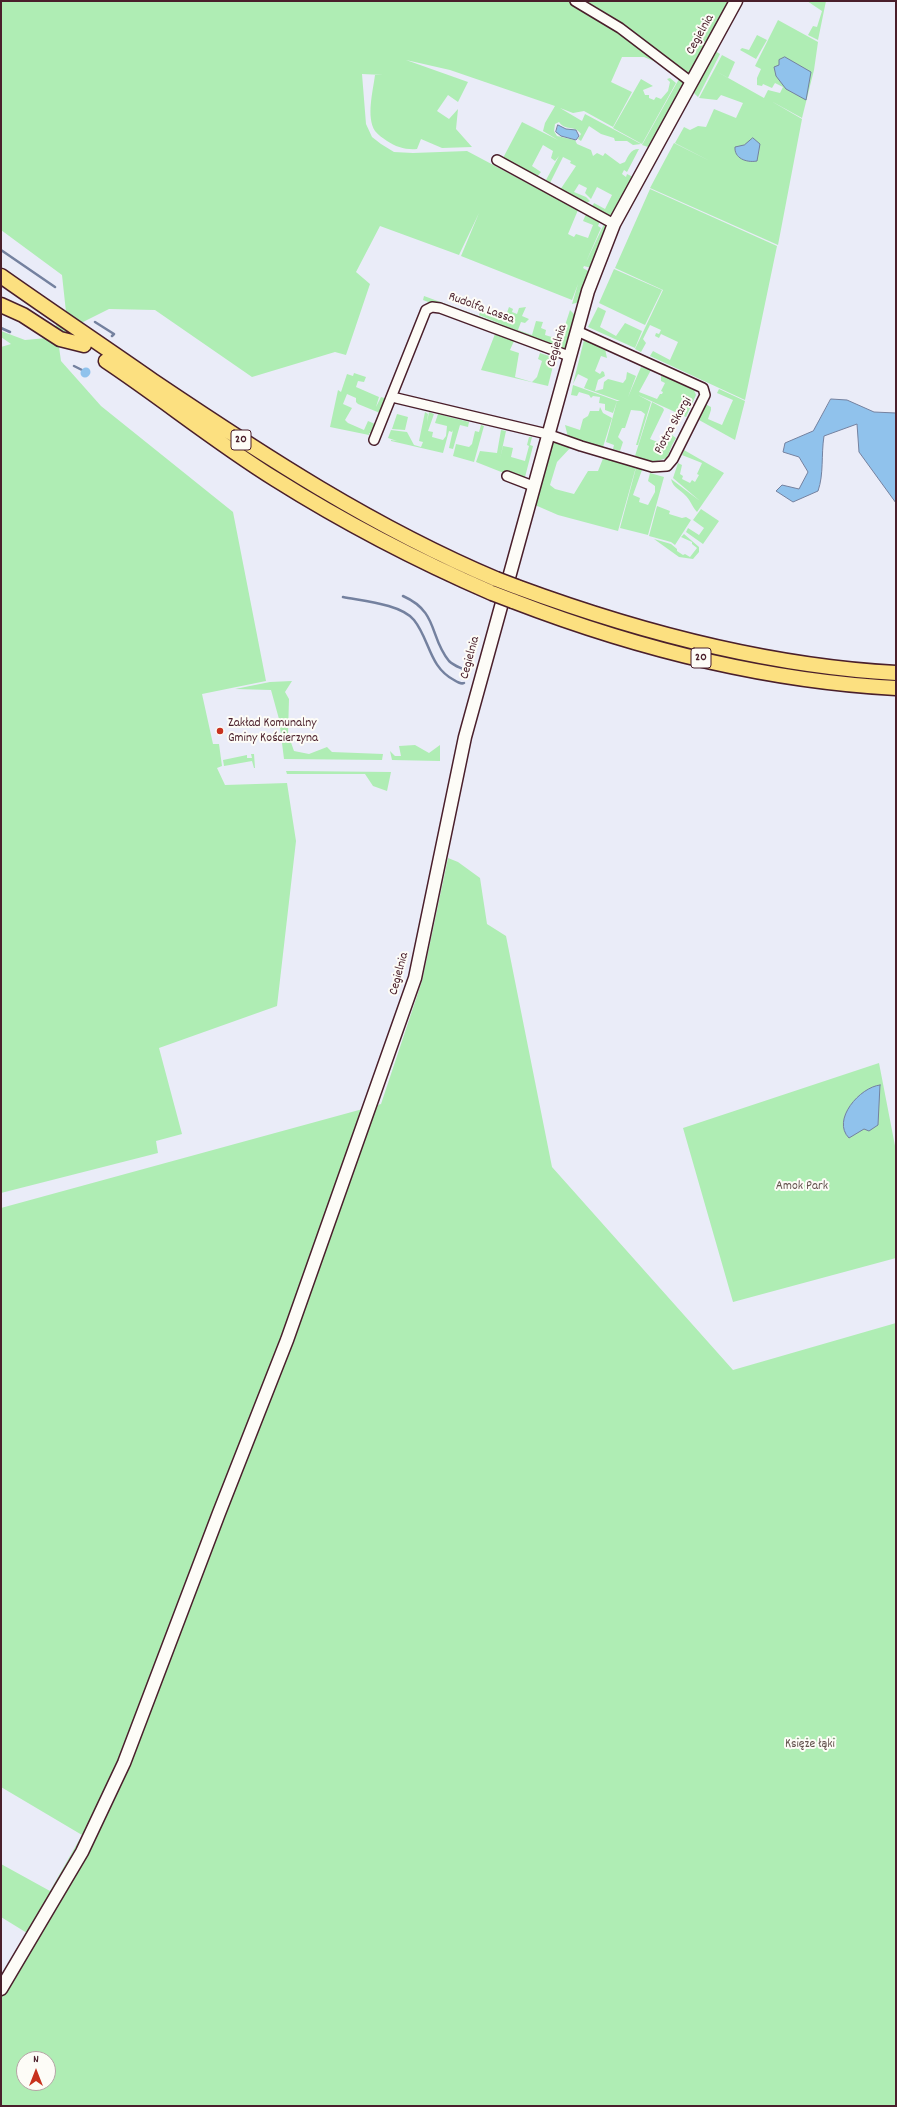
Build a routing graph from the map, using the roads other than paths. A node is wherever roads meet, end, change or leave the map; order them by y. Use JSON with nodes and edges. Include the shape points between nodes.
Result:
{"nodes":[{"id":1,"x":574,"y":1,"type":"edge"},
{"id":2,"x":736,"y":1,"type":"edge"},
{"id":3,"x":691,"y":82,"type":"junction"},
{"id":4,"x":497,"y":160,"type":"dead end"},
{"id":5,"x":614,"y":224,"type":"junction"},
{"id":6,"x":1,"y":276,"type":"edge"},
{"id":7,"x":1,"y":288,"type":"edge"},
{"id":8,"x":1,"y":305,"type":"edge"},
{"id":9,"x":577,"y":331,"type":"junction"},
{"id":10,"x":84,"y":345,"type":"junction"},
{"id":11,"x":569,"y":356,"type":"junction"},
{"id":12,"x":392,"y":397,"type":"junction"},
{"id":13,"x":547,"y":434,"type":"junction"},
{"id":14,"x":374,"y":440,"type":"dead end"},
{"id":15,"x":507,"y":476,"type":"dead end"},
{"id":16,"x":533,"y":486,"type":"junction"},
{"id":17,"x":896,"y":673,"type":"edge"},
{"id":18,"x":896,"y":688,"type":"edge"},
{"id":19,"x":5,"y":1972,"type":"edge"},
{"id":20,"x":1,"y":1989,"type":"edge"}],
"edges":[{"from":1,"to":3,"type":"street","via":[[620,28]]},
{"from":2,"to":3,"type":"street","name":"Cegielnia"},
{"from":3,"to":5,"type":"street","name":"Cegielnia"},
{"from":4,"to":5,"type":"street"},
{"from":5,"to":9,"type":"street","name":"Cegielnia","via":[[588,291]]},
{"from":6,"to":17,"type":"main road","number":"20","bridge":true,"via":[[102,347],[308,482],[408,538],[496,578],[612,620],[740,652],[813,665]]},
{"from":7,"to":10,"type":"main road","number":"20"},
{"from":8,"to":10,"type":"main road","via":[[23,315],[60,339]]},
{"from":9,"to":11,"type":"street","name":"Cegielnia"},
{"from":9,"to":13,"type":"street","name":"Piotra Skargi","via":[[703,388],[705,395],[667,466],[652,467]]},
{"from":10,"to":18,"type":"main road","number":"20","bridge":true,"via":[[243,458],[314,503],[387,545],[492,593],[592,629],[672,651],[776,674]]},
{"from":11,"to":12,"type":"street","name":"Rudolfa Lassa","via":[[432,307],[426,310]]},
{"from":11,"to":13,"type":"street","name":"Cegielnia"},
{"from":12,"to":13,"type":"street"},
{"from":12,"to":14,"type":"street","name":"Rudolfa Lassa"},
{"from":13,"to":16,"type":"street","name":"Cegielnia"},
{"from":15,"to":16,"type":"street"},
{"from":16,"to":19,"type":"street","name":"Cegielnia","via":[[464,737],[415,978],[372,1104],[287,1340],[218,1513],[124,1763],[82,1852]]},
{"from":19,"to":20,"type":"street","name":"Cegielnia"}]}
